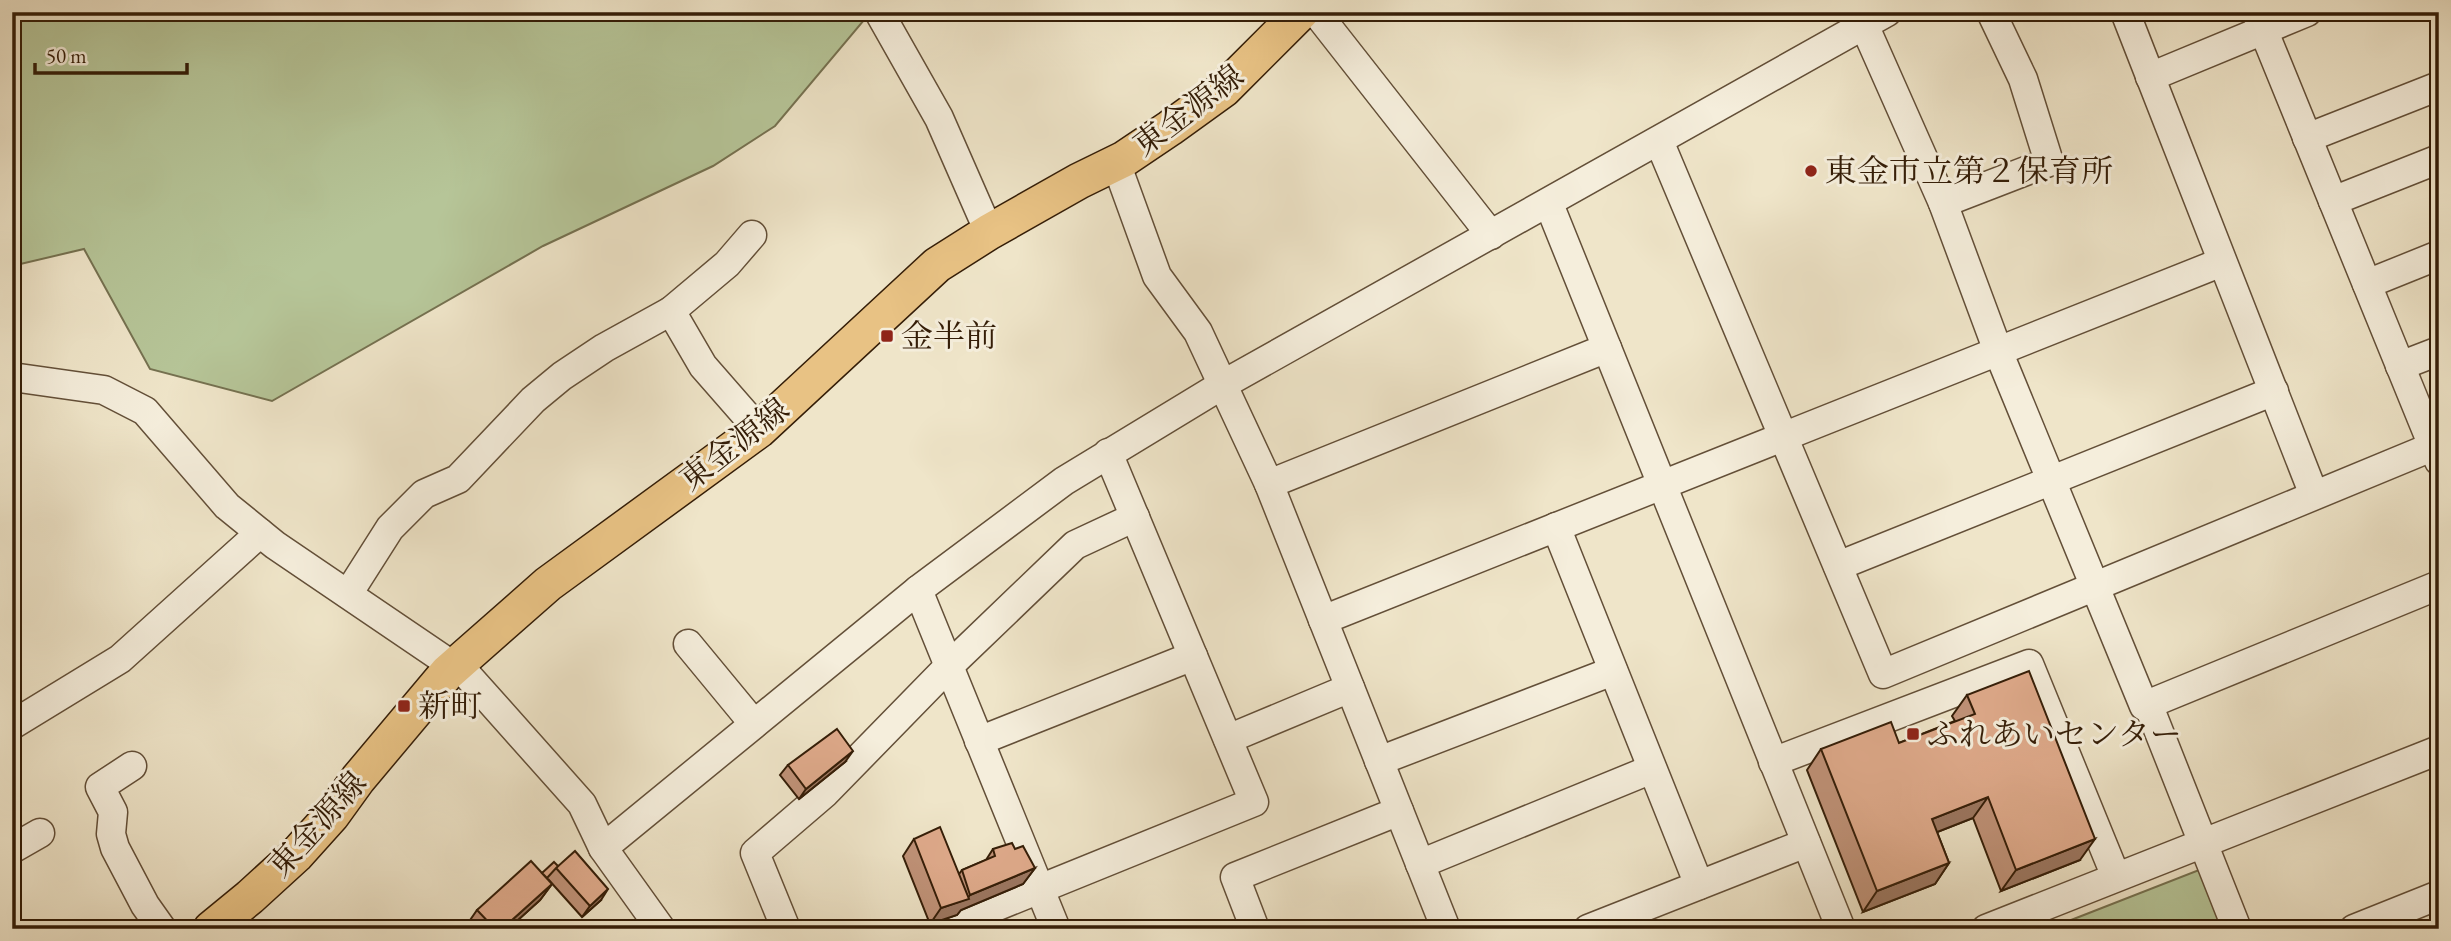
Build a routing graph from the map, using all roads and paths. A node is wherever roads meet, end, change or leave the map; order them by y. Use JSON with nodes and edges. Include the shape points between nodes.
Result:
{"nodes":[{"id":1,"x":879,"y":12,"type":"edge"},
{"id":2,"x":1301,"y":12,"type":"edge"},
{"id":3,"x":1316,"y":12,"type":"edge"},
{"id":4,"x":1992,"y":12,"type":"edge"},
{"id":5,"x":2125,"y":12,"type":"edge"},
{"id":6,"x":2306,"y":12,"type":"edge"},
{"id":7,"x":1869,"y":17,"type":"edge"},
{"id":8,"x":2260,"y":21,"type":"edge"},
{"id":9,"x":2150,"y":77,"type":"junction"},
{"id":10,"x":2439,"y":86,"type":"edge"},
{"id":11,"x":2308,"y":138,"type":"junction"},
{"id":12,"x":1659,"y":141,"type":"junction"},
{"id":13,"x":2439,"y":159,"type":"edge"},
{"id":14,"x":1116,"y":163,"type":"junction"},
{"id":15,"x":2333,"y":201,"type":"junction"},
{"id":16,"x":1943,"y":203,"type":"junction"},
{"id":17,"x":1549,"y":204,"type":"junction"},
{"id":18,"x":989,"y":232,"type":"junction"},
{"id":19,"x":752,"y":235,"type":"dead end"},
{"id":20,"x":1491,"y":235,"type":"junction"},
{"id":21,"x":2439,"y":255,"type":"edge"},
{"id":22,"x":2222,"y":262,"type":"junction"},
{"id":23,"x":2367,"y":284,"type":"junction"},
{"id":24,"x":671,"y":311,"type":"junction"},
{"id":25,"x":1608,"y":348,"type":"junction"},
{"id":26,"x":1998,"y":351,"type":"junction"},
{"id":27,"x":2439,"y":351,"type":"edge"},
{"id":28,"x":2400,"y":366,"type":"junction"},
{"id":29,"x":12,"y":377,"type":"edge"},
{"id":30,"x":1222,"y":385,"type":"junction"},
{"id":31,"x":2274,"y":390,"type":"junction"},
{"id":32,"x":759,"y":430,"type":"junction"},
{"id":33,"x":1783,"y":436,"type":"junction"},
{"id":34,"x":2437,"y":450,"type":"edge"},
{"id":35,"x":1108,"y":453,"type":"junction"},
{"id":36,"x":2052,"y":481,"type":"junction"},
{"id":37,"x":1269,"y":484,"type":"junction"},
{"id":38,"x":1662,"y":484,"type":"junction"},
{"id":39,"x":2314,"y":495,"type":"junction"},
{"id":40,"x":1135,"y":517,"type":"junction"},
{"id":41,"x":1556,"y":527,"type":"junction"},
{"id":42,"x":260,"y":533,"type":"junction"},
{"id":43,"x":1838,"y":566,"type":"junction"},
{"id":44,"x":2439,"y":585,"type":"edge"},
{"id":45,"x":2095,"y":586,"type":"junction"},
{"id":46,"x":918,"y":590,"type":"junction"},
{"id":47,"x":348,"y":594,"type":"junction"},
{"id":48,"x":1323,"y":620,"type":"junction"},
{"id":49,"x":688,"y":644,"type":"dead end"},
{"id":50,"x":1193,"y":656,"type":"junction"},
{"id":51,"x":454,"y":666,"type":"junction"},
{"id":52,"x":948,"y":666,"type":"junction"},
{"id":53,"x":1613,"y":671,"type":"junction"},
{"id":54,"x":1350,"y":688,"type":"junction"},
{"id":55,"x":2148,"y":704,"type":"junction"},
{"id":56,"x":12,"y":724,"type":"edge"},
{"id":57,"x":754,"y":724,"type":"junction"},
{"id":58,"x":1228,"y":738,"type":"junction"},
{"id":59,"x":979,"y":741,"type":"junction"},
{"id":60,"x":2439,"y":750,"type":"edge"},
{"id":61,"x":1379,"y":761,"type":"junction"},
{"id":62,"x":1773,"y":762,"type":"junction"},
{"id":63,"x":132,"y":766,"type":"dead end"},
{"id":64,"x":1652,"y":769,"type":"junction"},
{"id":65,"x":1399,"y":811,"type":"junction"},
{"id":66,"x":40,"y":833,"type":"dead end"},
{"id":67,"x":1806,"y":843,"type":"junction"},
{"id":68,"x":2202,"y":843,"type":"junction"},
{"id":69,"x":603,"y":848,"type":"junction"},
{"id":70,"x":12,"y":849,"type":"edge"},
{"id":71,"x":1420,"y":864,"type":"junction"},
{"id":72,"x":2116,"y":877,"type":"junction"},
{"id":73,"x":1699,"y":885,"type":"junction"},
{"id":74,"x":1040,"y":890,"type":"junction"},
{"id":75,"x":2439,"y":895,"type":"edge"},
{"id":76,"x":648,"y":924,"type":"edge"},
{"id":77,"x":2364,"y":927,"type":"edge"},
{"id":78,"x":162,"y":929,"type":"edge"},
{"id":79,"x":211,"y":929,"type":"edge"},
{"id":80,"x":786,"y":929,"type":"edge"},
{"id":81,"x":941,"y":929,"type":"edge"},
{"id":82,"x":1056,"y":929,"type":"edge"},
{"id":83,"x":1255,"y":929,"type":"edge"},
{"id":84,"x":1446,"y":929,"type":"edge"},
{"id":85,"x":1588,"y":929,"type":"edge"},
{"id":86,"x":1841,"y":929,"type":"edge"},
{"id":87,"x":1986,"y":929,"type":"edge"},
{"id":88,"x":2237,"y":929,"type":"edge"}],
"edges":[{"from":1,"to":18,"type":"street","via":[[939,118]]},
{"from":2,"to":14,"type":"main road","name":"東金源線","via":[[1224,89]]},
{"from":3,"to":20,"type":"street"},
{"from":4,"to":16,"type":"street","via":[[2023,79],[2049,162]]},
{"from":5,"to":9,"type":"street"},
{"from":6,"to":8,"type":"street"},
{"from":7,"to":12,"type":"street"},
{"from":7,"to":16,"type":"street"},
{"from":8,"to":9,"type":"street"},
{"from":8,"to":11,"type":"street"},
{"from":9,"to":22,"type":"street"},
{"from":10,"to":11,"type":"street"},
{"from":11,"to":15,"type":"street"},
{"from":12,"to":17,"type":"street"},
{"from":12,"to":33,"type":"street"},
{"from":13,"to":15,"type":"street"},
{"from":14,"to":18,"type":"main road","name":"東金源線"},
{"from":14,"to":30,"type":"street","via":[[1157,276],[1198,332]]},
{"from":15,"to":23,"type":"street"},
{"from":16,"to":26,"type":"street"},
{"from":17,"to":20,"type":"street"},
{"from":17,"to":25,"type":"street"},
{"from":18,"to":32,"type":"main road","name":"東金源線","via":[[937,264]]},
{"from":19,"to":24,"type":"street","via":[[727,264]]},
{"from":20,"to":30,"type":"street"},
{"from":21,"to":23,"type":"street"},
{"from":22,"to":26,"type":"street"},
{"from":22,"to":31,"type":"street"},
{"from":23,"to":28,"type":"street"},
{"from":24,"to":32,"type":"street","via":[[703,366]]},
{"from":24,"to":47,"type":"street","via":[[562,376],[458,479],[424,494],[390,528]]},
{"from":25,"to":37,"type":"street"},
{"from":25,"to":38,"type":"street"},
{"from":26,"to":33,"type":"street"},
{"from":26,"to":36,"type":"street"},
{"from":27,"to":28,"type":"street"},
{"from":28,"to":34,"type":"street"},
{"from":29,"to":42,"type":"street","via":[[104,390],[145,411],[227,506]]},
{"from":30,"to":35,"type":"street"},
{"from":30,"to":37,"type":"street"},
{"from":31,"to":36,"type":"street"},
{"from":31,"to":39,"type":"street"},
{"from":32,"to":51,"type":"main road","name":"東金源線","via":[[558,576]]},
{"from":33,"to":38,"type":"street"},
{"from":33,"to":43,"type":"street"},
{"from":34,"to":39,"type":"street"},
{"from":35,"to":40,"type":"street"},
{"from":35,"to":46,"type":"street"},
{"from":36,"to":43,"type":"street"},
{"from":36,"to":45,"type":"street"},
{"from":37,"to":48,"type":"street"},
{"from":38,"to":41,"type":"street"},
{"from":38,"to":62,"type":"street"},
{"from":39,"to":45,"type":"street"},
{"from":40,"to":50,"type":"street"},
{"from":40,"to":52,"type":"street","via":[[1075,545]]},
{"from":41,"to":48,"type":"street"},
{"from":41,"to":53,"type":"street"},
{"from":42,"to":47,"type":"street"},
{"from":42,"to":56,"type":"street","via":[[120,659]]},
{"from":43,"to":45,"type":"street","via":[[1883,674]]},
{"from":44,"to":55,"type":"street"},
{"from":45,"to":55,"type":"street","via":[[2144,706]]},
{"from":46,"to":52,"type":"street"},
{"from":46,"to":57,"type":"street"},
{"from":47,"to":51,"type":"street"},
{"from":48,"to":54,"type":"street"},
{"from":49,"to":57,"type":"street"},
{"from":50,"to":58,"type":"street"},
{"from":50,"to":59,"type":"street"},
{"from":51,"to":69,"type":"street","via":[[582,804]]},
{"from":51,"to":79,"type":"main road","name":"東金源線","via":[[296,855]]},
{"from":52,"to":59,"type":"street"},
{"from":52,"to":80,"type":"street","via":[[825,793],[755,853]]},
{"from":53,"to":61,"type":"street"},
{"from":53,"to":64,"type":"street"},
{"from":54,"to":58,"type":"street"},
{"from":54,"to":61,"type":"street"},
{"from":55,"to":68,"type":"street"},
{"from":57,"to":69,"type":"street"},
{"from":58,"to":74,"type":"street","via":[[1254,802]]},
{"from":59,"to":74,"type":"street"},
{"from":60,"to":68,"type":"street"},
{"from":61,"to":65,"type":"street"},
{"from":62,"to":67,"type":"street"},
{"from":62,"to":72,"type":"street","via":[[2029,664]]},
{"from":63,"to":78,"type":"street","via":[[100,787],[113,812],[115,848]]},
{"from":64,"to":71,"type":"street"},
{"from":64,"to":73,"type":"street"},
{"from":65,"to":71,"type":"street"},
{"from":65,"to":83,"type":"street","via":[[1235,877]]},
{"from":66,"to":70,"type":"street"},
{"from":67,"to":73,"type":"street"},
{"from":67,"to":86,"type":"street"},
{"from":68,"to":72,"type":"street"},
{"from":68,"to":88,"type":"street"},
{"from":69,"to":76,"type":"street"},
{"from":71,"to":84,"type":"street"},
{"from":72,"to":87,"type":"street"},
{"from":73,"to":85,"type":"street"},
{"from":74,"to":81,"type":"street"},
{"from":74,"to":82,"type":"street"},
{"from":75,"to":77,"type":"street"}]}
